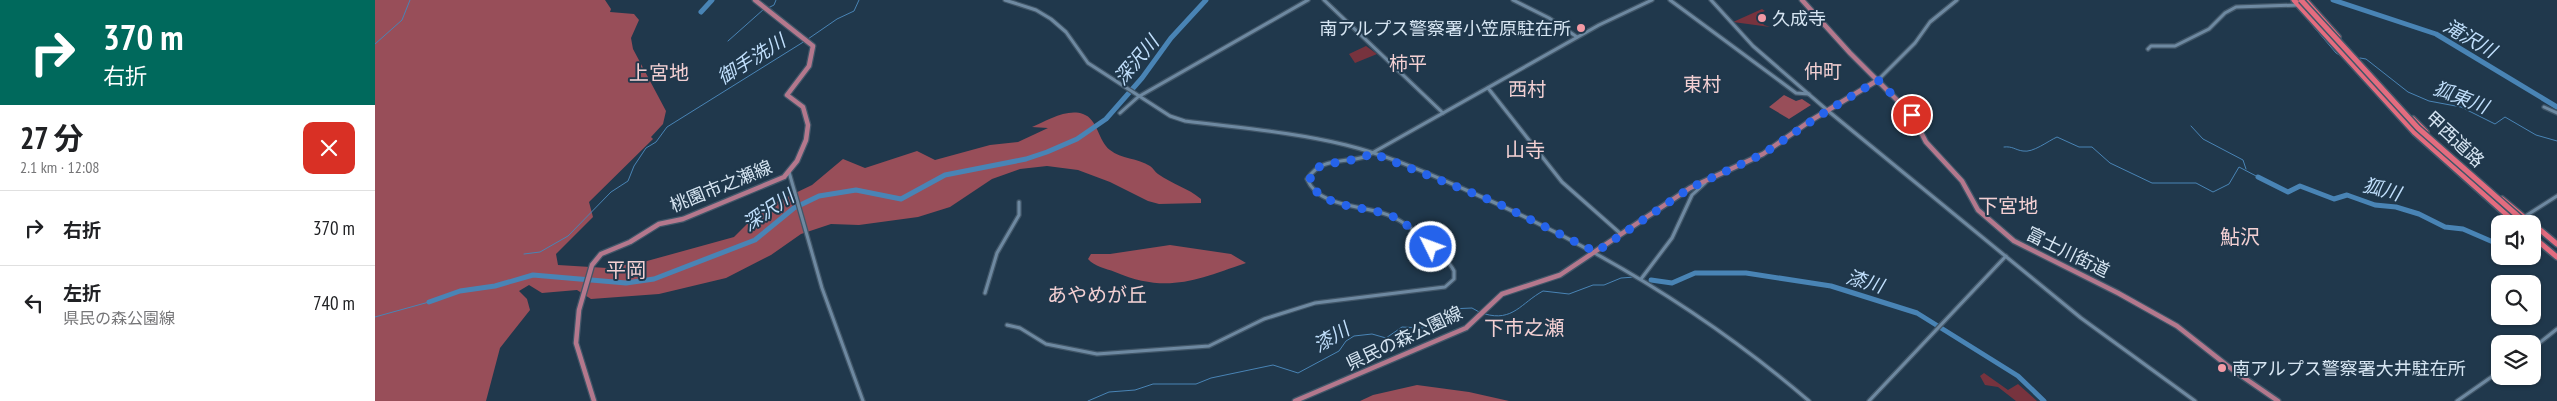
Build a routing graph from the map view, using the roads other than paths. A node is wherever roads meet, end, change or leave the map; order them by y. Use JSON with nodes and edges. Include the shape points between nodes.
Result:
{"nodes":[{"id":1,"x":755,"y":0,"type":"edge"},
{"id":2,"x":1005,"y":0,"type":"edge"},
{"id":3,"x":1308,"y":0,"type":"edge"},
{"id":4,"x":1325,"y":0,"type":"edge"},
{"id":5,"x":1513,"y":0,"type":"edge"},
{"id":6,"x":1652,"y":0,"type":"edge"},
{"id":7,"x":1669,"y":0,"type":"edge"},
{"id":8,"x":1711,"y":0,"type":"edge"},
{"id":9,"x":1803,"y":0,"type":"edge"},
{"id":10,"x":1957,"y":0,"type":"edge"},
{"id":11,"x":2294,"y":0,"type":"edge"},
{"id":12,"x":1013,"y":1,"type":"edge"},
{"id":13,"x":2303,"y":2,"type":"edge"},
{"id":14,"x":1577,"y":37,"type":"junction"},
{"id":15,"x":2148,"y":49,"type":"dead end"},
{"id":16,"x":1878,"y":80,"type":"junction"},
{"id":17,"x":1488,"y":88,"type":"junction"},
{"id":18,"x":1809,"y":94,"type":"junction"},
{"id":19,"x":1136,"y":96,"type":"junction"},
{"id":20,"x":2544,"y":108,"type":"dead end"},
{"id":21,"x":1827,"y":110,"type":"junction"},
{"id":22,"x":1120,"y":113,"type":"dead end"},
{"id":23,"x":1443,"y":113,"type":"junction"},
{"id":24,"x":2557,"y":113,"type":"edge"},
{"id":25,"x":1372,"y":153,"type":"junction"},
{"id":26,"x":789,"y":172,"type":"junction"},
{"id":27,"x":1710,"y":178,"type":"junction"},
{"id":28,"x":2557,"y":196,"type":"edge"},
{"id":29,"x":1019,"y":202,"type":"dead end"},
{"id":30,"x":2507,"y":215,"type":"edge"},
{"id":31,"x":2516,"y":215,"type":"edge"},
{"id":32,"x":2522,"y":215,"type":"edge"},
{"id":33,"x":2527,"y":215,"type":"edge"},
{"id":34,"x":2541,"y":231,"type":"edge"},
{"id":35,"x":1621,"y":234,"type":"junction"},
{"id":36,"x":2541,"y":235,"type":"edge"},
{"id":37,"x":2541,"y":244,"type":"edge"},
{"id":38,"x":2557,"y":244,"type":"edge"},
{"id":39,"x":2557,"y":248,"type":"edge"},
{"id":40,"x":1596,"y":252,"type":"junction"},
{"id":41,"x":2007,"y":256,"type":"junction"},
{"id":42,"x":2557,"y":257,"type":"edge"},
{"id":43,"x":1641,"y":279,"type":"junction"},
{"id":44,"x":985,"y":293,"type":"dead end"},
{"id":45,"x":1007,"y":325,"type":"dead end"},
{"id":46,"x":2557,"y":329,"type":"edge"},
{"id":47,"x":2541,"y":342,"type":"edge"},
{"id":48,"x":2491,"y":377,"type":"edge"},
{"id":49,"x":594,"y":401,"type":"edge"},
{"id":50,"x":863,"y":401,"type":"edge"},
{"id":51,"x":1295,"y":401,"type":"edge"},
{"id":52,"x":1809,"y":401,"type":"edge"},
{"id":53,"x":1869,"y":401,"type":"edge"},
{"id":54,"x":2195,"y":401,"type":"edge"},
{"id":55,"x":2278,"y":401,"type":"edge"},
{"id":56,"x":2457,"y":401,"type":"edge"}],
"edges":[{"from":1,"to":26,"type":"main road","name":"桃園市之瀬線","via":[[809,41],[815,52],[803,77],[787,95],[803,107],[808,125],[806,140]]},
{"from":2,"to":12,"type":"street"},
{"from":3,"to":19,"type":"street"},
{"from":4,"to":23,"type":"street"},
{"from":5,"to":14,"type":"street"},
{"from":6,"to":14,"type":"street"},
{"from":7,"to":18,"type":"street","via":[[1795,93]]},
{"from":8,"to":18,"type":"street","via":[[1753,46]]},
{"from":9,"to":16,"type":"main road","name":"富士川街道"},
{"from":10,"to":16,"type":"street","via":[[1930,22],[1915,43]]},
{"from":11,"to":13,"type":"highway","name":"甲西道路"},
{"from":12,"to":19,"type":"street","via":[[1061,26],[1088,63]]},
{"from":13,"to":15,"type":"street","via":[[2236,7],[2204,32],[2171,47],[2151,46]]},
{"from":13,"to":30,"type":"highway","name":"甲西道路","via":[[2409,128]]},
{"from":13,"to":31,"type":"highway","bridge":true,"via":[[2418,128]]},
{"from":13,"to":32,"type":"highway","name":"甲西道路","via":[[2420,126]]},
{"from":14,"to":17,"type":"street"},
{"from":16,"to":21,"type":"main road","name":"県民の森公園線"},
{"from":16,"to":55,"type":"main road","name":"富士川街道","via":[[1912,115],[1926,142],[1962,181],[1978,210],[2002,232],[2182,328],[2233,370]]},
{"from":17,"to":23,"type":"street"},
{"from":17,"to":35,"type":"street","via":[[1562,182]]},
{"from":18,"to":21,"type":"street"},
{"from":19,"to":22,"type":"street"},
{"from":19,"to":25,"type":"street","via":[[1163,113],[1185,121],[1326,141]]},
{"from":20,"to":24,"type":"street"},
{"from":21,"to":27,"type":"main road","name":"県民の森公園線","via":[[1763,154]]},
{"from":21,"to":41,"type":"street"},
{"from":23,"to":25,"type":"street"},
{"from":25,"to":40,"type":"street","via":[[1495,202]]},
{"from":25,"to":45,"type":"street","via":[[1353,161],[1317,166],[1310,174],[1309,183],[1332,201],[1398,220],[1451,266],[1455,276],[1445,287],[1315,303],[1264,319],[1209,346],[1097,354],[1046,344],[1020,328]]},
{"from":26,"to":49,"type":"main road","name":"桃園市之瀬線","via":[[740,198],[683,219],[659,224],[631,242],[601,254],[592,265],[585,288],[576,343]]},
{"from":26,"to":50,"type":"street","via":[[822,288]]},
{"from":27,"to":35,"type":"main road","name":"県民の森公園線"},
{"from":27,"to":43,"type":"street","via":[[1692,195],[1672,238]]},
{"from":28,"to":33,"type":"street"},
{"from":29,"to":44,"type":"street","via":[[1019,215],[997,252]]},
{"from":34,"to":38,"type":"highway","name":"甲西道路"},
{"from":35,"to":40,"type":"main road","name":"県民の森公園線"},
{"from":36,"to":39,"type":"highway"},
{"from":37,"to":42,"type":"highway"},
{"from":40,"to":43,"type":"street"},
{"from":40,"to":51,"type":"main road","name":"県民の森公園線","via":[[1560,275],[1502,294],[1466,328]]},
{"from":41,"to":53,"type":"street"},
{"from":41,"to":54,"type":"street","via":[[2081,318]]},
{"from":43,"to":52,"type":"street","via":[[1716,329]]},
{"from":46,"to":47,"type":"street"},
{"from":48,"to":56,"type":"street"}]}
